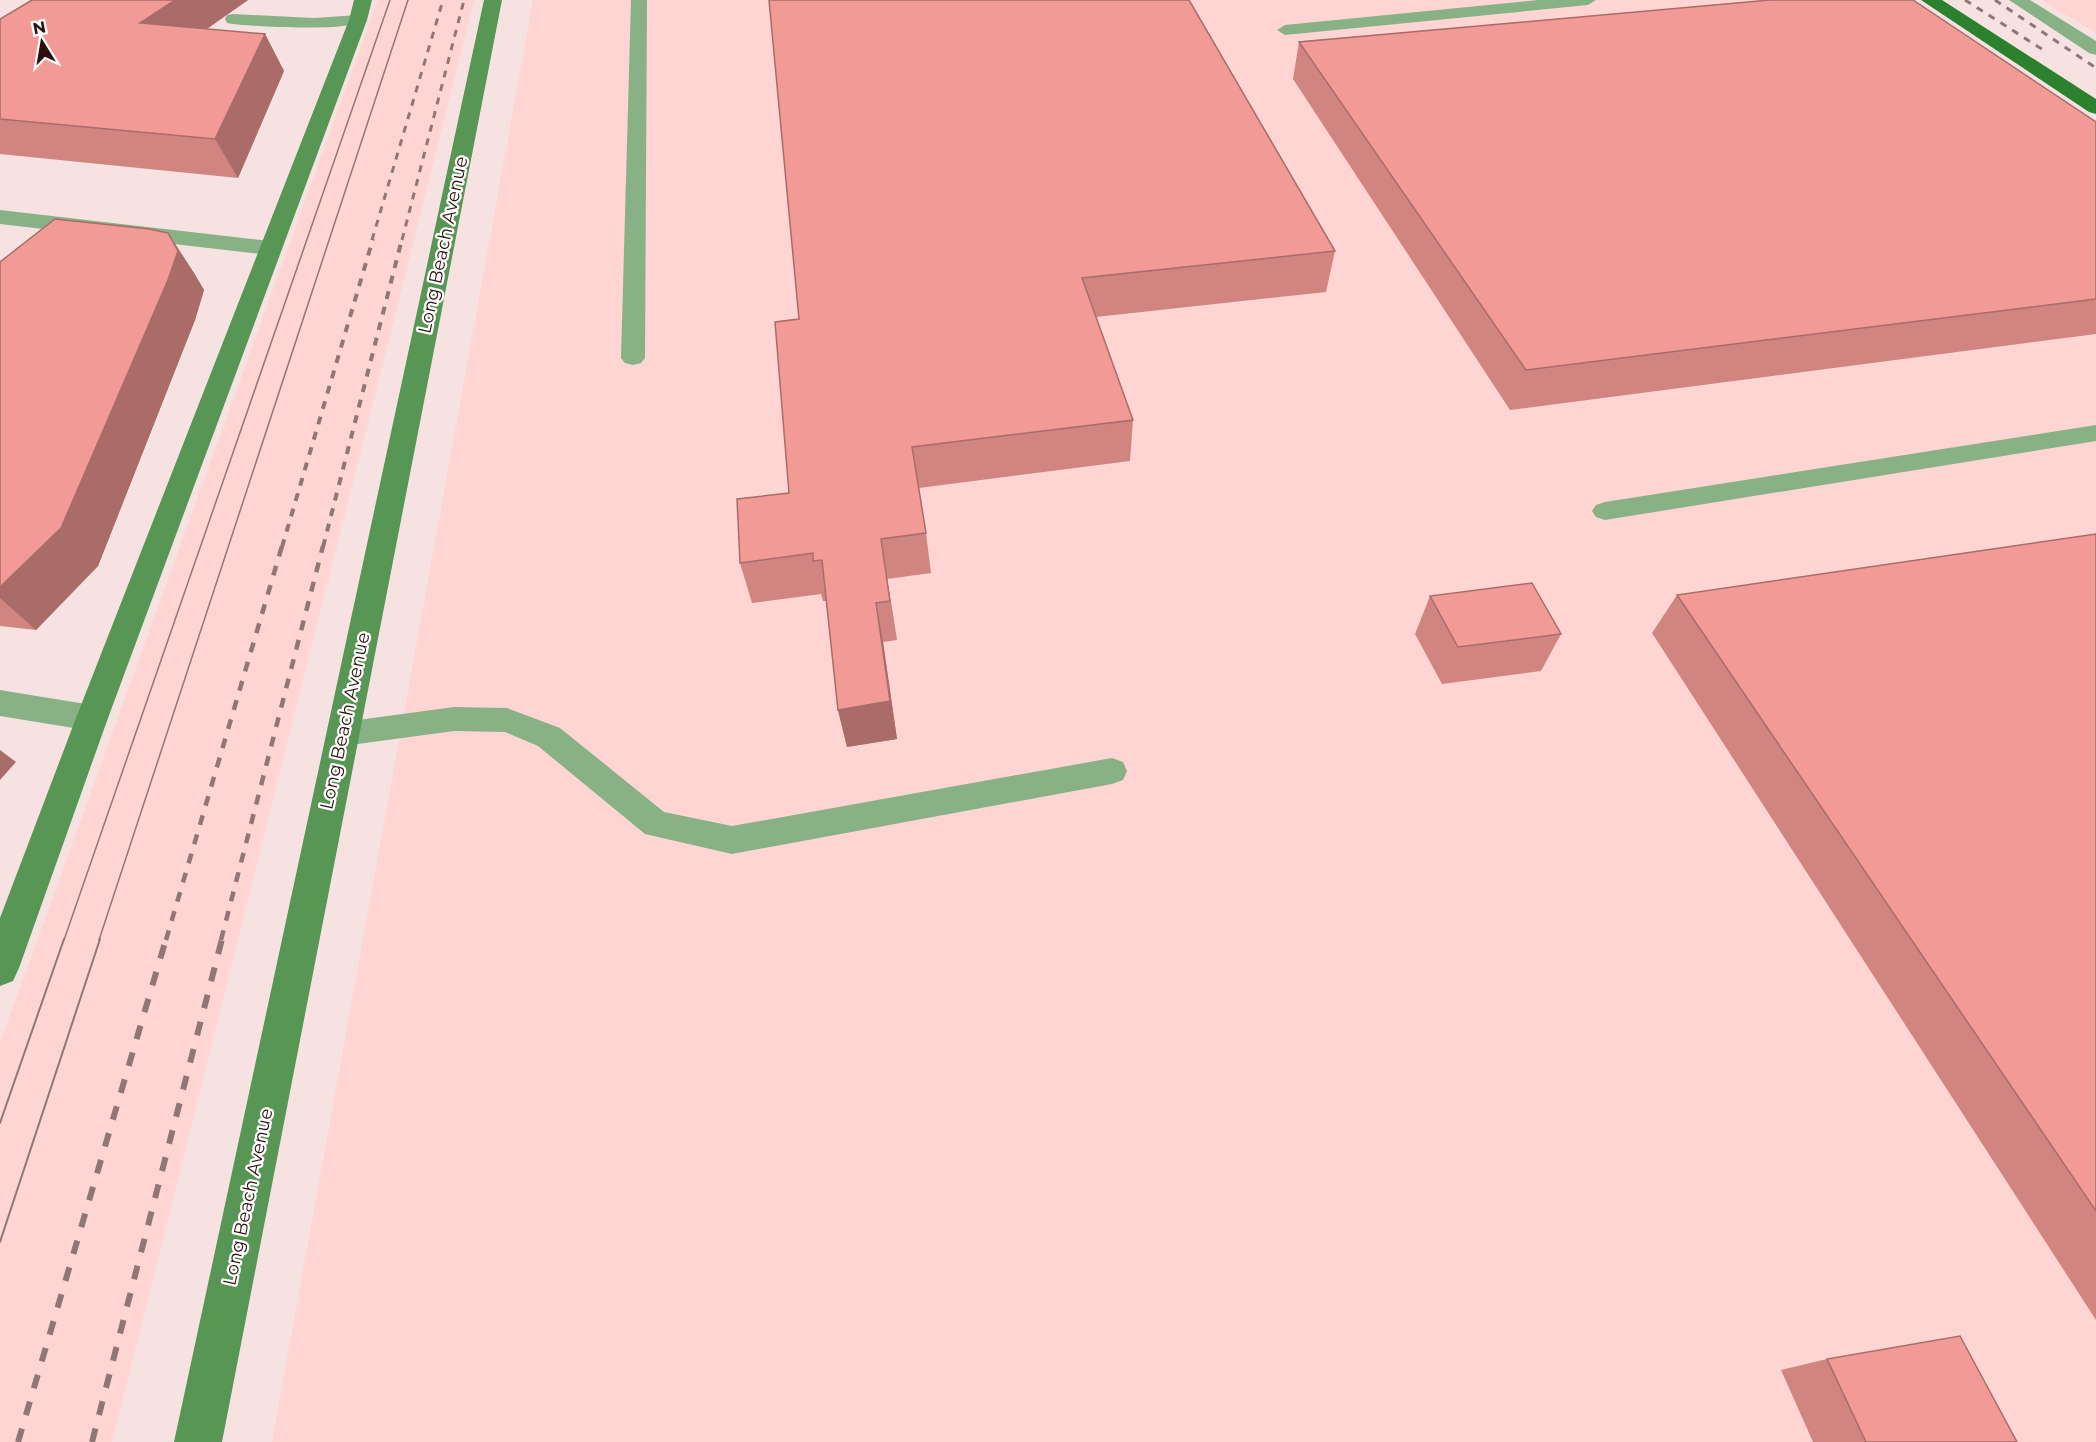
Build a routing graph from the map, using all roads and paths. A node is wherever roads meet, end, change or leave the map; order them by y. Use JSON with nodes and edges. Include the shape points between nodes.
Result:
{"nodes":[{"id":1,"x":492,"y":0,"type":"edge"},
{"id":2,"x":639,"y":0,"type":"edge"},
{"id":3,"x":1588,"y":0,"type":"edge"},
{"id":4,"x":1930,"y":0,"type":"edge"},
{"id":5,"x":2018,"y":0,"type":"edge"},
{"id":6,"x":361,"y":10,"type":"edge"},
{"id":7,"x":233,"y":19,"type":"dead end"},
{"id":8,"x":1285,"y":30,"type":"dead end"},
{"id":9,"x":2096,"y":49,"type":"edge"},
{"id":10,"x":2096,"y":108,"type":"edge"},
{"id":11,"x":0,"y":218,"type":"edge"},
{"id":12,"x":270,"y":248,"type":"junction"},
{"id":13,"x":633,"y":358,"type":"dead end"},
{"id":14,"x":2096,"y":433,"type":"edge"},
{"id":15,"x":1605,"y":511,"type":"dead end"},
{"id":16,"x":0,"y":703,"type":"edge"},
{"id":17,"x":92,"y":718,"type":"junction"},
{"id":18,"x":343,"y":734,"type":"junction"},
{"id":19,"x":1112,"y":771,"type":"dead end"},
{"id":20,"x":0,"y":968,"type":"edge"},
{"id":21,"x":198,"y":1442,"type":"edge"}],
"edges":[{"from":1,"to":18,"type":"main road","name":"Long Beach Avenue"},
{"from":2,"to":13,"type":"lane"},
{"from":3,"to":8,"type":"lane"},
{"from":4,"to":10,"type":"main road"},
{"from":5,"to":9,"type":"street"},
{"from":6,"to":7,"type":"lane","via":[[314,23]]},
{"from":6,"to":12,"type":"main road"},
{"from":11,"to":12,"type":"street"},
{"from":12,"to":17,"type":"main road"},
{"from":14,"to":15,"type":"lane"},
{"from":16,"to":17,"type":"street"},
{"from":17,"to":20,"type":"main road"},
{"from":18,"to":19,"type":"lane","via":[[454,719],[507,720],[549,737],[656,824],[732,840]]},
{"from":18,"to":21,"type":"main road","name":"Long Beach Avenue"}]}
